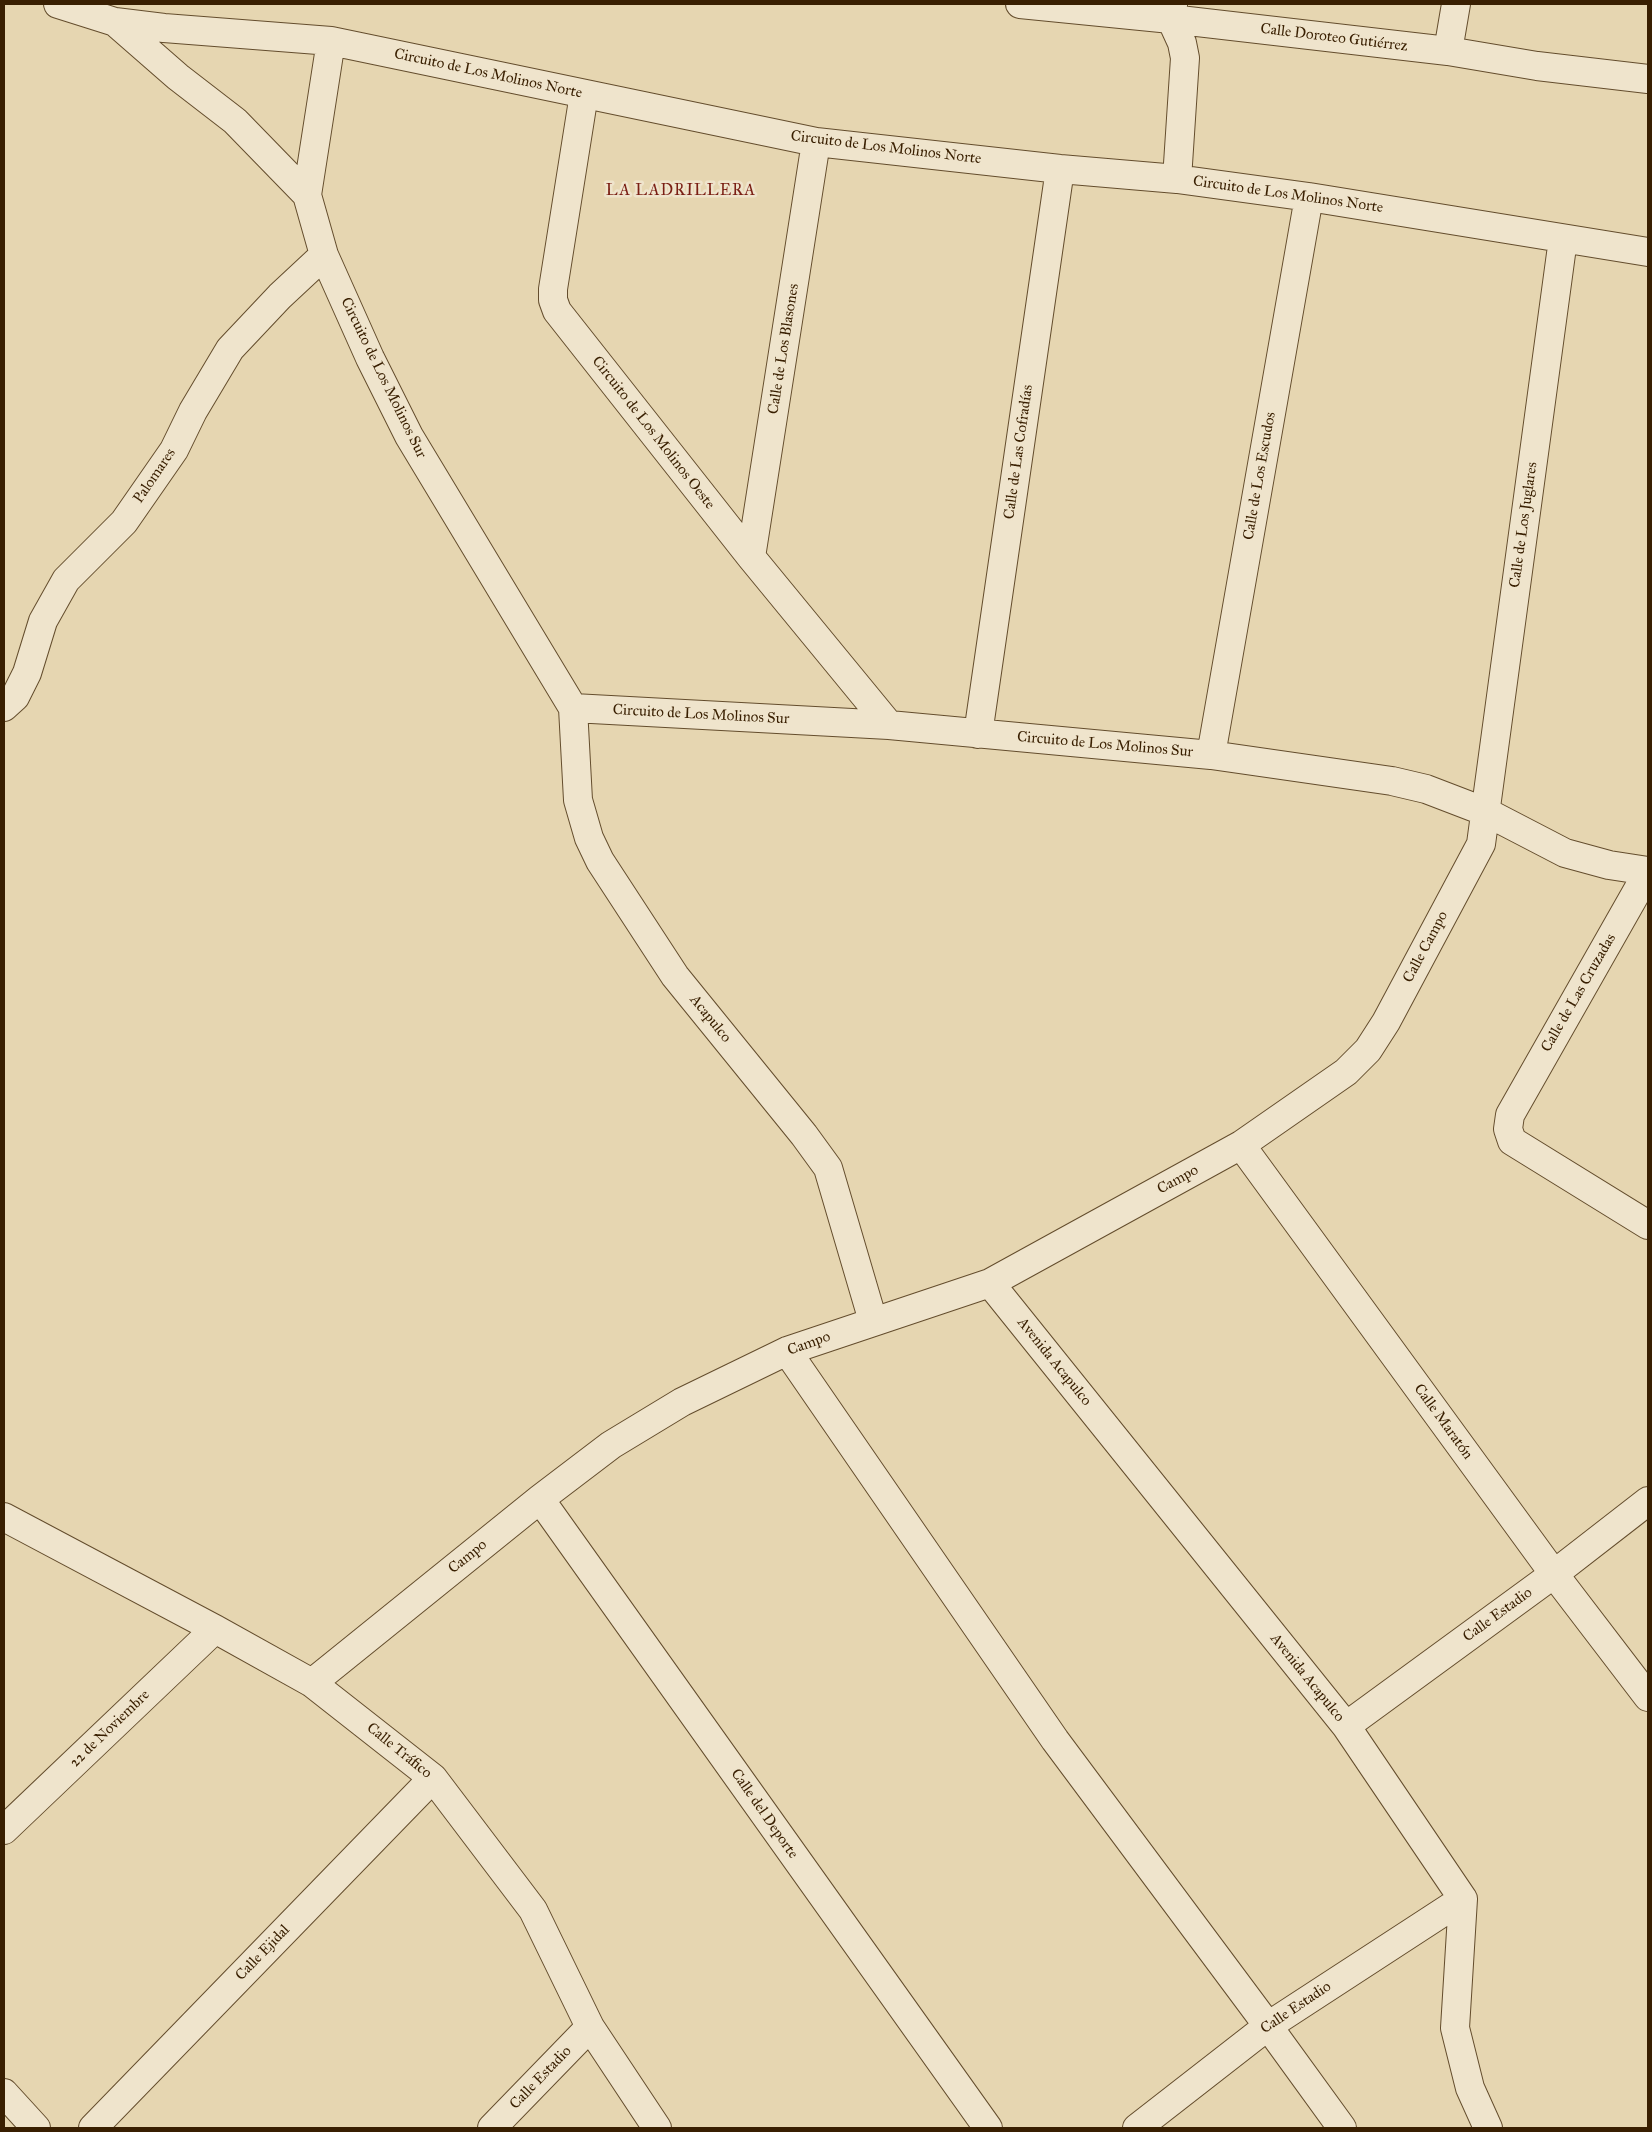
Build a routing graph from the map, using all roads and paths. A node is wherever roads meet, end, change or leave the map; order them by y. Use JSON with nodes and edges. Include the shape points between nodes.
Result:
{"nodes":[{"id":1,"x":1020,"y":4,"type":"edge"},
{"id":2,"x":1456,"y":4,"type":"edge"},
{"id":3,"x":64,"y":6,"type":"edge"},
{"id":4,"x":1172,"y":11,"type":"edge"},
{"id":5,"x":115,"y":22,"type":"junction"},
{"id":6,"x":331,"y":41,"type":"junction"},
{"id":7,"x":1448,"y":51,"type":"junction"},
{"id":8,"x":1648,"y":79,"type":"edge"},
{"id":9,"x":584,"y":94,"type":"junction"},
{"id":10,"x":816,"y":142,"type":"junction"},
{"id":11,"x":1060,"y":169,"type":"junction"},
{"id":12,"x":1177,"y":179,"type":"junction"},
{"id":13,"x":307,"y":195,"type":"junction"},
{"id":14,"x":1309,"y":197,"type":"junction"},
{"id":15,"x":1563,"y":239,"type":"junction"},
{"id":16,"x":1648,"y":252,"type":"edge"},
{"id":17,"x":324,"y":255,"type":"junction"},
{"id":18,"x":751,"y":557,"type":"junction"},
{"id":19,"x":4,"y":707,"type":"edge"},
{"id":20,"x":573,"y":708,"type":"junction"},
{"id":21,"x":889,"y":725,"type":"junction"},
{"id":22,"x":978,"y":734,"type":"junction"},
{"id":23,"x":1211,"y":755,"type":"junction"},
{"id":24,"x":1486,"y":812,"type":"junction"},
{"id":25,"x":1648,"y":871,"type":"edge"},
{"id":26,"x":1346,"y":1072,"type":"joint"},
{"id":27,"x":1241,"y":1145,"type":"junction"},
{"id":28,"x":1648,"y":1224,"type":"edge"},
{"id":29,"x":990,"y":1283,"type":"junction"},
{"id":30,"x":873,"y":1321,"type":"junction"},
{"id":31,"x":787,"y":1351,"type":"junction"},
{"id":32,"x":540,"y":1499,"type":"junction"},
{"id":33,"x":1648,"y":1501,"type":"edge"},
{"id":34,"x":4,"y":1517,"type":"edge"},
{"id":35,"x":1554,"y":1574,"type":"junction"},
{"id":36,"x":215,"y":1629,"type":"junction"},
{"id":37,"x":312,"y":1683,"type":"junction"},
{"id":38,"x":1648,"y":1697,"type":"edge"},
{"id":39,"x":1346,"y":1726,"type":"junction"},
{"id":40,"x":433,"y":1778,"type":"junction"},
{"id":41,"x":4,"y":1830,"type":"edge"},
{"id":42,"x":1463,"y":1899,"type":"junction"},
{"id":43,"x":1268,"y":2026,"type":"junction"},
{"id":44,"x":590,"y":2027,"type":"junction"},
{"id":45,"x":4,"y":2093,"type":"edge"},
{"id":46,"x":36,"y":2128,"type":"edge"},
{"id":47,"x":93,"y":2128,"type":"edge"},
{"id":48,"x":492,"y":2128,"type":"edge"},
{"id":49,"x":657,"y":2128,"type":"edge"},
{"id":50,"x":988,"y":2128,"type":"edge"},
{"id":51,"x":1137,"y":2128,"type":"edge"},
{"id":52,"x":1342,"y":2128,"type":"edge"},
{"id":53,"x":1488,"y":2128,"type":"edge"}],
"edges":[{"from":1,"to":4,"type":"street","name":"Calle Doroteo Gutiérrez"},
{"from":2,"to":7,"type":"street"},
{"from":3,"to":5,"type":"street","name":"Circuito de Los Molinos Norte"},
{"from":4,"to":7,"type":"street","name":"Calle Doroteo Gutiérrez"},
{"from":4,"to":12,"type":"street","via":[[1185,58]]},
{"from":5,"to":6,"type":"street","name":"Circuito de Los Molinos Norte"},
{"from":5,"to":13,"type":"street","name":"Circuito de Los Molinos Sur","via":[[234,121]]},
{"from":6,"to":9,"type":"street","name":"Circuito de Los Molinos Norte"},
{"from":6,"to":13,"type":"street"},
{"from":7,"to":8,"type":"street","name":"Calle Doroteo Gutiérrez","via":[[1537,66]]},
{"from":9,"to":10,"type":"street","name":"Circuito de Los Molinos Norte"},
{"from":9,"to":18,"type":"street","name":"Circuito de Los Molinos Oeste","via":[[553,300],[557,311]]},
{"from":10,"to":11,"type":"street","name":"Circuito de Los Molinos Norte"},
{"from":10,"to":18,"type":"street","name":"Calle de Los Blasones"},
{"from":11,"to":12,"type":"street","name":"Circuito de Los Molinos Norte"},
{"from":11,"to":22,"type":"street","name":"Calle de Las Cofradías"},
{"from":12,"to":14,"type":"street","name":"Circuito de Los Molinos Norte"},
{"from":13,"to":17,"type":"street","name":"Circuito de Los Molinos Sur"},
{"from":14,"to":15,"type":"street","name":"Circuito de Los Molinos Norte"},
{"from":14,"to":23,"type":"street","name":"Calle de Los Escudos"},
{"from":15,"to":16,"type":"street","name":"Circuito de Los Molinos Norte"},
{"from":15,"to":24,"type":"street","name":"Calle de Los Juglares"},
{"from":17,"to":19,"type":"street","name":"Palomares","via":[[230,349],[174,450],[124,522],[66,580],[43,621],[27,673],[15,697]]},
{"from":17,"to":20,"type":"street","name":"Circuito de Los Molinos Sur","via":[[409,436]]},
{"from":18,"to":21,"type":"street","name":"Circuito de Los Molinos Oeste"},
{"from":20,"to":21,"type":"street","name":"Circuito de Los Molinos Sur"},
{"from":20,"to":30,"type":"street","name":"Acapulco","via":[[578,800],[600,861],[674,976],[828,1168]]},
{"from":21,"to":22,"type":"street","name":"Circuito de Los Molinos Sur"},
{"from":22,"to":23,"type":"street","name":"Circuito de Los Molinos Sur"},
{"from":23,"to":24,"type":"street","name":"Circuito de Los Molinos Sur","via":[[1392,781],[1426,789]]},
{"from":24,"to":25,"type":"street","name":"Circuito de Los Molinos Sur","via":[[1565,853]]},
{"from":24,"to":26,"type":"street","name":"Calle Campo","via":[[1481,844],[1386,1022],[1368,1050]]},
{"from":25,"to":28,"type":"street","name":"Calle de Las Cruzadas","via":[[1510,1115],[1508,1130],[1512,1141]]},
{"from":26,"to":27,"type":"street","name":"Campo"},
{"from":27,"to":29,"type":"street","name":"Campo"},
{"from":27,"to":35,"type":"street","name":"Calle Maratón"},
{"from":29,"to":30,"type":"street","name":"Campo"},
{"from":29,"to":39,"type":"street","name":"Avenida Acapulco"},
{"from":30,"to":31,"type":"street","name":"Campo"},
{"from":31,"to":32,"type":"street","name":"Campo","via":[[674,1407],[612,1445]]},
{"from":31,"to":43,"type":"street","via":[[1055,1740]]},
{"from":32,"to":37,"type":"street","name":"Campo"},
{"from":32,"to":50,"type":"street","name":"Calle del Deporte"},
{"from":33,"to":35,"type":"street","name":"Calle Estadio"},
{"from":34,"to":36,"type":"street","name":"Calle Tráfico"},
{"from":35,"to":38,"type":"street","name":"Calle Maratón"},
{"from":35,"to":39,"type":"street","name":"Calle Estadio"},
{"from":36,"to":37,"type":"street","name":"Calle Tráfico"},
{"from":36,"to":41,"type":"street","name":"22 de Noviembre"},
{"from":37,"to":40,"type":"street","name":"Calle Tráfico"},
{"from":39,"to":42,"type":"street","name":"Avenida Acapulco"},
{"from":40,"to":44,"type":"street","name":"Calle Tráfico","via":[[533,1910]]},
{"from":40,"to":47,"type":"street","name":"Calle Ejidal"},
{"from":42,"to":43,"type":"street","name":"Calle Estadio"},
{"from":42,"to":53,"type":"street","via":[[1455,2028],[1470,2088]]},
{"from":43,"to":51,"type":"street","name":"Calle Estadio"},
{"from":43,"to":52,"type":"street"},
{"from":44,"to":48,"type":"street","name":"Calle Estadio"},
{"from":44,"to":49,"type":"street","name":"Calle Tráfico"},
{"from":45,"to":46,"type":"street"}]}
